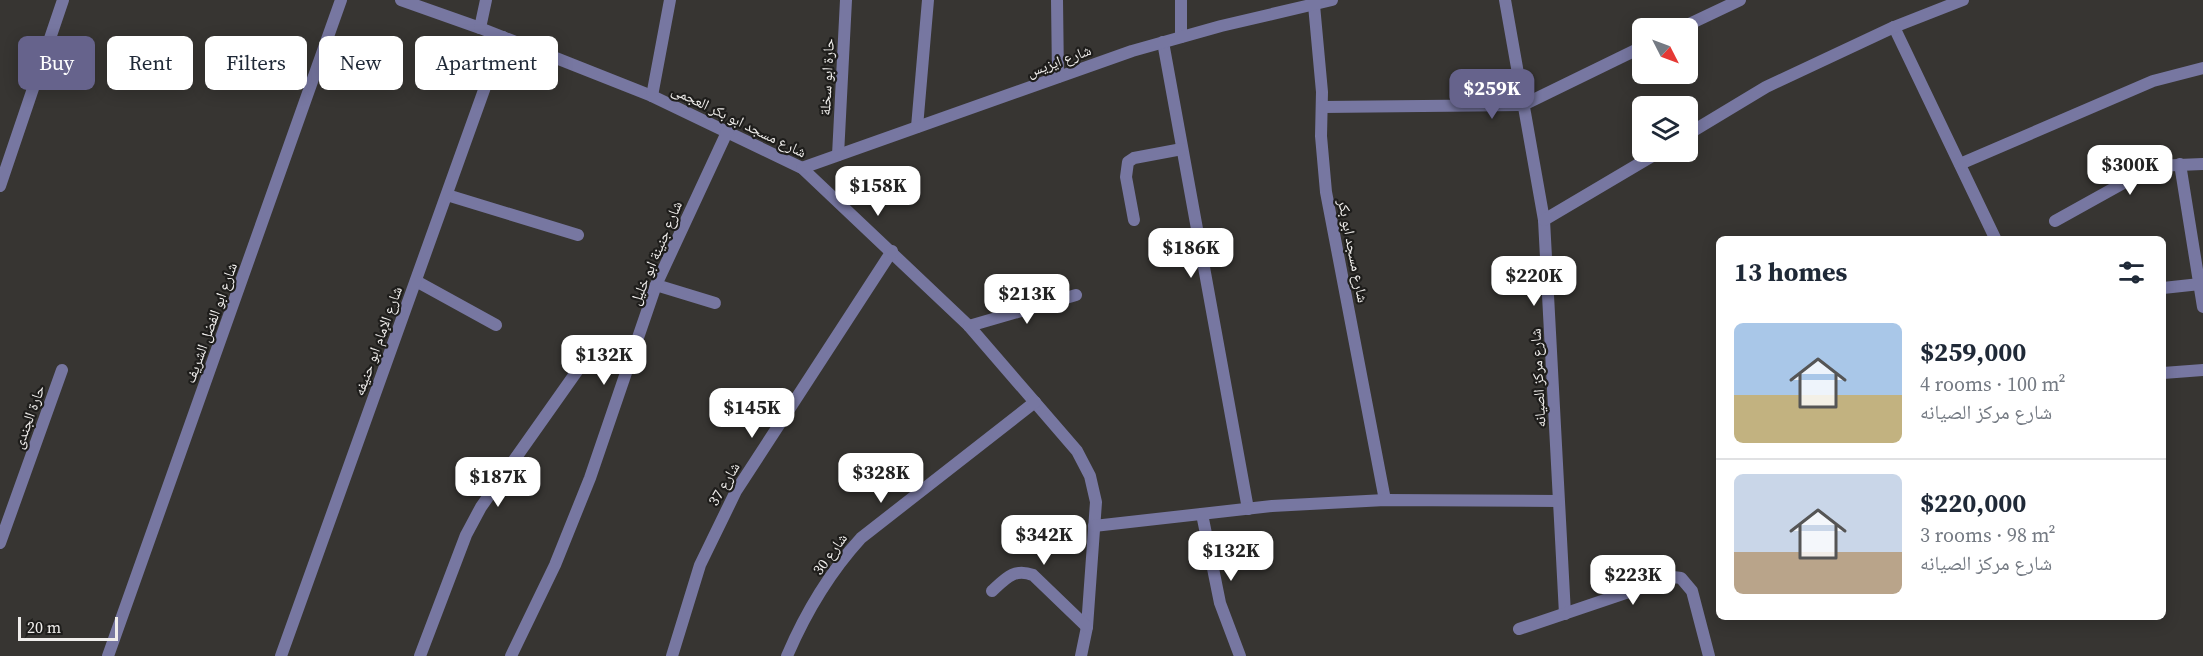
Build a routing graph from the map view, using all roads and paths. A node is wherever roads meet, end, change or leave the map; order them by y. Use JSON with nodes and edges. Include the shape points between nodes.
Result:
{"nodes":[{"id":1,"x":63,"y":0,"type":"edge"},
{"id":2,"x":341,"y":0,"type":"edge"},
{"id":3,"x":401,"y":0,"type":"edge"},
{"id":4,"x":486,"y":0,"type":"edge"},
{"id":5,"x":670,"y":0,"type":"edge"},
{"id":6,"x":846,"y":0,"type":"edge"},
{"id":7,"x":927,"y":0,"type":"edge"},
{"id":8,"x":1057,"y":0,"type":"edge"},
{"id":9,"x":1181,"y":0,"type":"edge"},
{"id":10,"x":1332,"y":0,"type":"edge"},
{"id":11,"x":1505,"y":0,"type":"edge"},
{"id":12,"x":1740,"y":0,"type":"edge"},
{"id":13,"x":1963,"y":0,"type":"edge"},
{"id":14,"x":1300,"y":4,"type":"edge"},
{"id":15,"x":1314,"y":5,"type":"junction"},
{"id":16,"x":1698,"y":20,"type":"edge"},
{"id":17,"x":1894,"y":27,"type":"junction"},
{"id":18,"x":480,"y":28,"type":"junction"},
{"id":19,"x":500,"y":36,"type":"edge"},
{"id":20,"x":1181,"y":38,"type":"junction"},
{"id":21,"x":1163,"y":42,"type":"junction"},
{"id":22,"x":1632,"y":52,"type":"edge"},
{"id":23,"x":558,"y":59,"type":"edge"},
{"id":24,"x":2203,"y":68,"type":"edge"},
{"id":25,"x":1058,"y":78,"type":"junction"},
{"id":26,"x":484,"y":90,"type":"edge"},
{"id":27,"x":652,"y":96,"type":"junction"},
{"id":28,"x":1523,"y":105,"type":"junction"},
{"id":29,"x":1322,"y":107,"type":"junction"},
{"id":30,"x":917,"y":127,"type":"junction"},
{"id":31,"x":1698,"y":128,"type":"edge"},
{"id":32,"x":728,"y":130,"type":"junction"},
{"id":33,"x":1182,"y":149,"type":"junction"},
{"id":34,"x":838,"y":155,"type":"junction"},
{"id":35,"x":1642,"y":162,"type":"edge"},
{"id":36,"x":1960,"y":164,"type":"junction"},
{"id":37,"x":2181,"y":164,"type":"junction"},
{"id":38,"x":2203,"y":164,"type":"edge"},
{"id":39,"x":802,"y":168,"type":"junction"},
{"id":40,"x":0,"y":186,"type":"edge"},
{"id":41,"x":447,"y":195,"type":"junction"},
{"id":42,"x":1134,"y":219,"type":"dead end"},
{"id":43,"x":1544,"y":220,"type":"junction"},
{"id":44,"x":2055,"y":221,"type":"dead end"},
{"id":45,"x":578,"y":235,"type":"dead end"},
{"id":46,"x":1994,"y":236,"type":"edge"},
{"id":47,"x":892,"y":251,"type":"junction"},
{"id":48,"x":416,"y":281,"type":"junction"},
{"id":49,"x":2200,"y":284,"type":"junction"},
{"id":50,"x":656,"y":285,"type":"junction"},
{"id":51,"x":2166,"y":288,"type":"edge"},
{"id":52,"x":1076,"y":295,"type":"dead end"},
{"id":53,"x":715,"y":303,"type":"dead end"},
{"id":54,"x":2203,"y":306,"type":"edge"},
{"id":55,"x":496,"y":326,"type":"dead end"},
{"id":56,"x":969,"y":326,"type":"junction"},
{"id":57,"x":582,"y":364,"type":"dead end"},
{"id":58,"x":62,"y":370,"type":"dead end"},
{"id":59,"x":2203,"y":370,"type":"edge"},
{"id":60,"x":2166,"y":373,"type":"edge"},
{"id":61,"x":1035,"y":402,"type":"junction"},
{"id":62,"x":1385,"y":500,"type":"junction"},
{"id":63,"x":1558,"y":501,"type":"junction"},
{"id":64,"x":1248,"y":510,"type":"junction"},
{"id":65,"x":1202,"y":514,"type":"junction"},
{"id":66,"x":1094,"y":526,"type":"junction"},
{"id":67,"x":0,"y":543,"type":"edge"},
{"id":68,"x":992,"y":591,"type":"dead end"},
{"id":69,"x":1565,"y":614,"type":"junction"},
{"id":70,"x":1087,"y":627,"type":"junction"},
{"id":71,"x":1519,"y":629,"type":"dead end"},
{"id":72,"x":108,"y":656,"type":"edge"},
{"id":73,"x":281,"y":656,"type":"edge"},
{"id":74,"x":420,"y":656,"type":"edge"},
{"id":75,"x":511,"y":656,"type":"edge"},
{"id":76,"x":672,"y":656,"type":"edge"},
{"id":77,"x":787,"y":656,"type":"edge"},
{"id":78,"x":1081,"y":656,"type":"edge"},
{"id":79,"x":1240,"y":656,"type":"edge"},
{"id":80,"x":1708,"y":656,"type":"edge"}],
"edges":[{"from":1,"to":40,"type":"street"},
{"from":2,"to":72,"type":"street","name":"شارع ابو الفضل الشريف"},
{"from":3,"to":18,"type":"street","name":"شارع مسجد ابو بكر العجمى"},
{"from":4,"to":18,"type":"street"},
{"from":5,"to":27,"type":"street"},
{"from":6,"to":34,"type":"street","name":"حارة ابو سخلة"},
{"from":7,"to":30,"type":"street"},
{"from":8,"to":25,"type":"street"},
{"from":9,"to":20,"type":"street"},
{"from":10,"to":15,"type":"street","name":"شارع ايزيس"},
{"from":11,"to":28,"type":"street","name":"شارع مركز الصيانه"},
{"from":12,"to":16,"type":"street"},
{"from":13,"to":17,"type":"street"},
{"from":14,"to":15,"type":"street","name":"شارع ايزيس"},
{"from":14,"to":20,"type":"street","name":"شارع ايزيس"},
{"from":15,"to":29,"type":"street","name":"شارع مسجد ابو بكر"},
{"from":17,"to":31,"type":"street","via":[[1766,87]]},
{"from":17,"to":36,"type":"street"},
{"from":18,"to":19,"type":"street","name":"شارع مسجد ابو بكر العجمى"},
{"from":20,"to":21,"type":"street","name":"شارع ايزيس"},
{"from":21,"to":25,"type":"street","name":"شارع ايزيس"},
{"from":21,"to":33,"type":"street"},
{"from":22,"to":28,"type":"street"},
{"from":23,"to":27,"type":"street","name":"شارع مسجد ابو بكر العجمى"},
{"from":24,"to":36,"type":"street","via":[[2153,81]]},
{"from":25,"to":30,"type":"street","name":"شارع ايزيس"},
{"from":26,"to":41,"type":"street","name":"شارع الإمام ابو حنيفه"},
{"from":27,"to":32,"type":"street","name":"شارع مسجد ابو بكر العجمى"},
{"from":28,"to":29,"type":"street"},
{"from":28,"to":43,"type":"street","name":"شارع مركز الصيانه"},
{"from":29,"to":62,"type":"street","name":"شارع مسجد ابو بكر","via":[[1326,192]]},
{"from":30,"to":34,"type":"street","name":"شارع ايزيس"},
{"from":32,"to":39,"type":"street","name":"شارع مسجد ابو بكر العجمى"},
{"from":32,"to":50,"type":"street","name":"شارع جنينة ابو خليل"},
{"from":33,"to":42,"type":"street","via":[[1128,162],[1126,177]]},
{"from":33,"to":64,"type":"street"},
{"from":34,"to":39,"type":"street","name":"شارع ايزيس"},
{"from":35,"to":43,"type":"street"},
{"from":36,"to":46,"type":"street"},
{"from":37,"to":38,"type":"street"},
{"from":37,"to":44,"type":"street","via":[[2154,166]]},
{"from":37,"to":49,"type":"street"},
{"from":39,"to":47,"type":"street","name":"شارع مسجد ابو بكر العجمى"},
{"from":41,"to":45,"type":"street"},
{"from":41,"to":48,"type":"street","name":"شارع الإمام ابو حنيفه"},
{"from":43,"to":63,"type":"street","name":"شارع مركز الصيانه"},
{"from":47,"to":56,"type":"street","name":"شارع مسجد ابو بكر العجمى"},
{"from":47,"to":76,"type":"street","name":"شارع 37","via":[[736,491],[700,565]]},
{"from":48,"to":55,"type":"street"},
{"from":48,"to":73,"type":"street","name":"شارع الإمام ابو حنيفه"},
{"from":49,"to":51,"type":"street"},
{"from":49,"to":54,"type":"street"},
{"from":50,"to":53,"type":"street"},
{"from":50,"to":75,"type":"street","name":"شارع جنينة ابو خليل","via":[[590,478],[555,565]]},
{"from":52,"to":56,"type":"street"},
{"from":56,"to":61,"type":"street","name":"شارع مسجد ابو بكر العجمى"},
{"from":57,"to":74,"type":"street","via":[[481,507],[466,535]]},
{"from":58,"to":67,"type":"street","name":"حارة الجندى"},
{"from":59,"to":60,"type":"street"},
{"from":61,"to":66,"type":"street","name":"شارع مسجد ابو بكر العجمى","via":[[1077,451],[1090,476],[1096,502]]},
{"from":61,"to":77,"type":"street","name":"شارع 30","via":[[861,538],[826,582]]},
{"from":62,"to":63,"type":"street"},
{"from":62,"to":64,"type":"street"},
{"from":63,"to":69,"type":"street","name":"شارع مركز الصيانه"},
{"from":64,"to":65,"type":"street"},
{"from":65,"to":66,"type":"street"},
{"from":65,"to":79,"type":"street","via":[[1220,603]]},
{"from":66,"to":70,"type":"street","name":"شارع مسجد ابو بكر العجمى"},
{"from":68,"to":70,"type":"street","via":[[1011,574],[1022,571],[1033,575]]},
{"from":69,"to":71,"type":"street"},
{"from":69,"to":80,"type":"street","via":[[1673,577],[1682,578],[1692,591]]},
{"from":70,"to":78,"type":"street","name":"شارع مسجد ابو بكر العجمى"}]}
